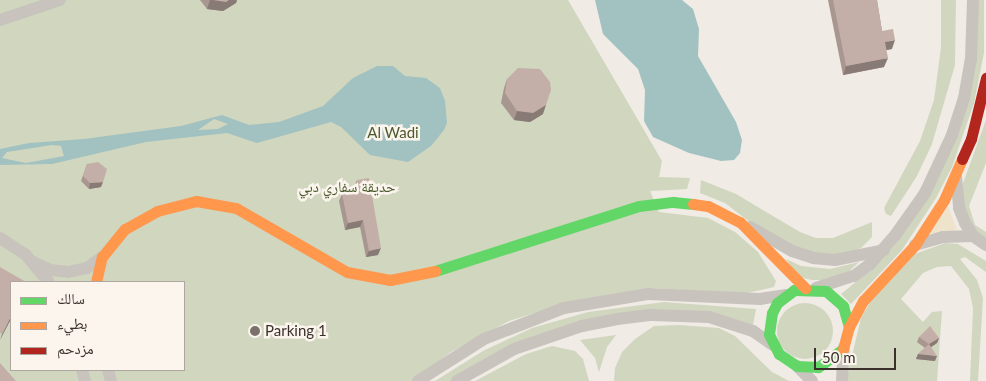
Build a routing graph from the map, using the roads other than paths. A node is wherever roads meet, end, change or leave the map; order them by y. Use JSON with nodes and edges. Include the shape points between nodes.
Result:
{"nodes":[{"id":1,"x":60,"y":0,"type":"edge"},
{"id":2,"x":972,"y":0,"type":"edge"},
{"id":3,"x":0,"y":20,"type":"edge"},
{"id":4,"x":986,"y":78,"type":"edge"},
{"id":5,"x":956,"y":177,"type":"junction"},
{"id":6,"x":740,"y":222,"type":"junction"},
{"id":7,"x":973,"y":236,"type":"junction"},
{"id":8,"x":0,"y":238,"type":"edge"},
{"id":9,"x":915,"y":245,"type":"junction"},
{"id":10,"x":986,"y":245,"type":"edge"},
{"id":11,"x":884,"y":250,"type":"junction"},
{"id":12,"x":102,"y":257,"type":"junction"},
{"id":13,"x":33,"y":262,"type":"junction"},
{"id":14,"x":48,"y":281,"type":"edge"},
{"id":15,"x":96,"y":281,"type":"edge"},
{"id":16,"x":811,"y":288,"type":"junction"},
{"id":17,"x":785,"y":295,"type":"junction"},
{"id":18,"x":849,"y":327,"type":"junction"},
{"id":19,"x":773,"y":345,"type":"junction"},
{"id":20,"x":844,"y":348,"type":"junction"},
{"id":21,"x":796,"y":366,"type":"junction"},
{"id":22,"x":418,"y":381,"type":"edge"},
{"id":23,"x":457,"y":381,"type":"edge"},
{"id":24,"x":812,"y":381,"type":"edge"},
{"id":25,"x":842,"y":381,"type":"edge"}],
"edges":[{"from":1,"to":3,"type":"street"},
{"from":2,"to":11,"type":"street","via":[[971,60],[952,135],[925,193]]},
{"from":4,"to":5,"type":"street","via":[[971,140]]},
{"from":5,"to":7,"type":"street","via":[[959,208]]},
{"from":5,"to":9,"type":"street"},
{"from":6,"to":11,"type":"street","via":[[792,252],[813,258],[835,260]]},
{"from":6,"to":12,"type":"street","via":[[708,206],[656,203],[412,278],[390,280],[347,272],[236,208],[196,201],[176,204],[140,219],[125,229]]},
{"from":6,"to":16,"type":"street"},
{"from":7,"to":9,"type":"street","via":[[943,236]]},
{"from":7,"to":10,"type":"street"},
{"from":8,"to":13,"type":"street"},
{"from":9,"to":18,"type":"street","via":[[863,300]]},
{"from":11,"to":16,"type":"street","via":[[854,276]]},
{"from":12,"to":13,"type":"street","via":[[87,268],[68,272],[50,270]]},
{"from":12,"to":15,"type":"street"},
{"from":13,"to":14,"type":"street"},
{"from":16,"to":17,"type":"street"},
{"from":16,"to":18,"type":"street","via":[[839,302]]},
{"from":17,"to":19,"type":"street","via":[[772,313],[769,334]]},
{"from":17,"to":22,"type":"street","via":[[760,299],[649,294],[564,308],[484,339]]},
{"from":18,"to":20,"type":"street"},
{"from":19,"to":21,"type":"street","via":[[779,354]]},
{"from":19,"to":23,"type":"street","via":[[746,328],[709,317],[617,319],[582,326],[514,349]]},
{"from":20,"to":21,"type":"street","via":[[823,365]]},
{"from":20,"to":25,"type":"street"},
{"from":21,"to":24,"type":"street"}]}
